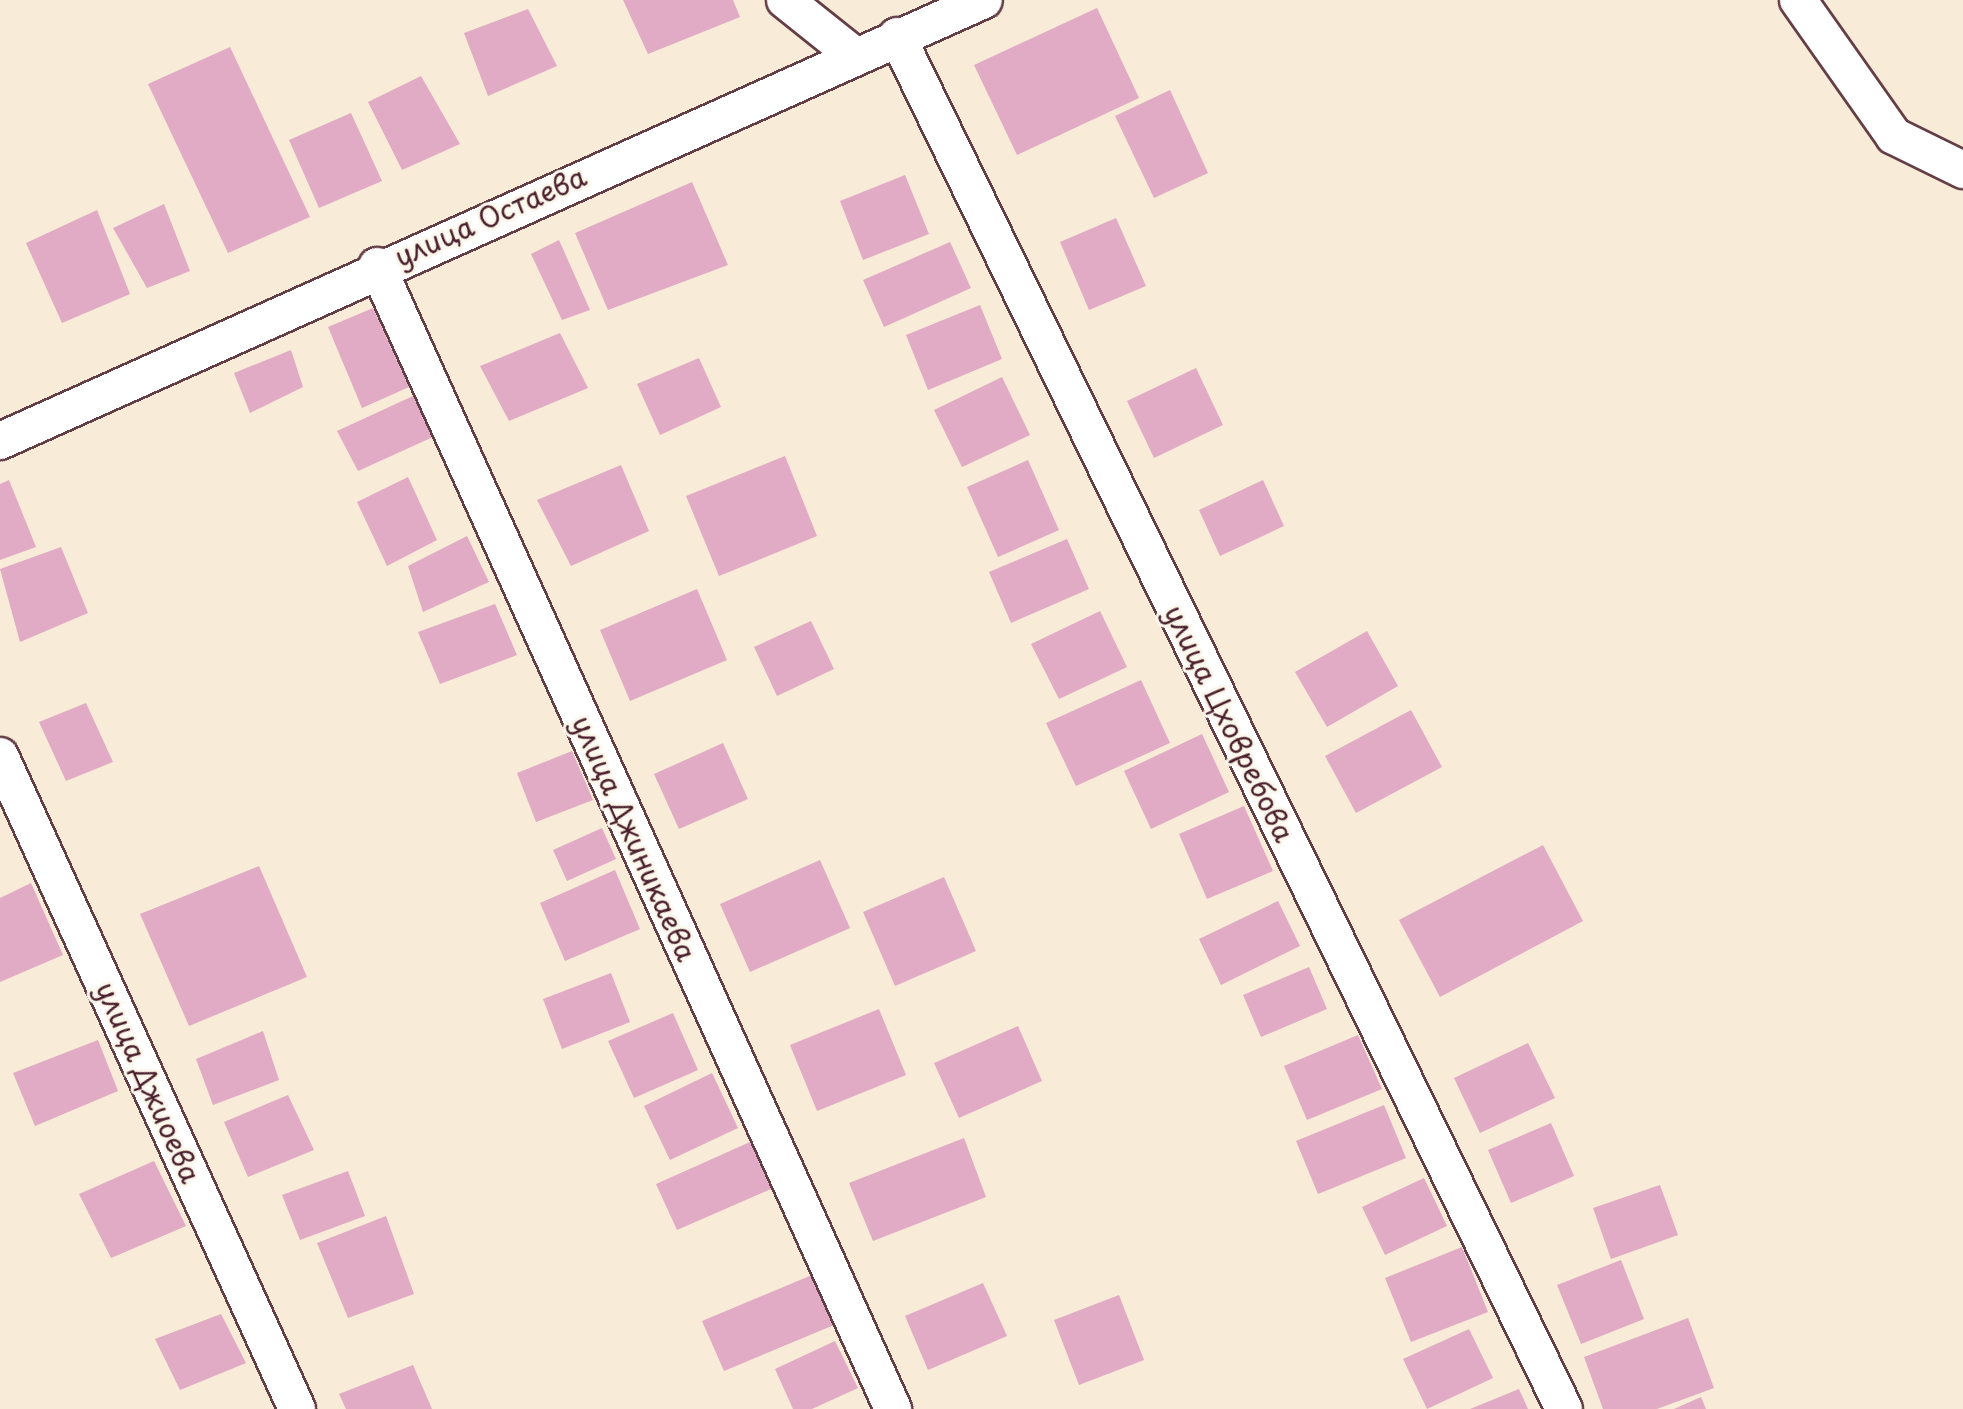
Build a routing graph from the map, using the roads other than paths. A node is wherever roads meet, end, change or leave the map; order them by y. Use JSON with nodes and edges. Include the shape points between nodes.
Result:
{"nodes":[{"id":1,"x":785,"y":0,"type":"edge"},
{"id":2,"x":984,"y":0,"type":"edge"},
{"id":3,"x":1798,"y":0,"type":"edge"},
{"id":4,"x":897,"y":36,"type":"junction"},
{"id":5,"x":854,"y":55,"type":"junction"},
{"id":6,"x":1963,"y":170,"type":"edge"},
{"id":7,"x":377,"y":266,"type":"junction"},
{"id":8,"x":0,"y":441,"type":"edge"},
{"id":9,"x":0,"y":756,"type":"edge"},
{"id":10,"x":297,"y":1409,"type":"edge"},
{"id":11,"x":893,"y":1409,"type":"edge"},
{"id":12,"x":1564,"y":1409,"type":"edge"}],
"edges":[{"from":1,"to":5,"type":"street"},
{"from":2,"to":4,"type":"street","name":"улица Остаева"},
{"from":3,"to":6,"type":"street","via":[[1894,136]]},
{"from":4,"to":5,"type":"street","name":"улица Остаева"},
{"from":4,"to":12,"type":"street","name":"улица Цховребова"},
{"from":5,"to":7,"type":"street","name":"улица Остаева"},
{"from":7,"to":8,"type":"street","name":"улица Остаева"},
{"from":7,"to":11,"type":"street","name":"улица Джиникаева"},
{"from":9,"to":10,"type":"street","name":"улица Джиоева"}]}
